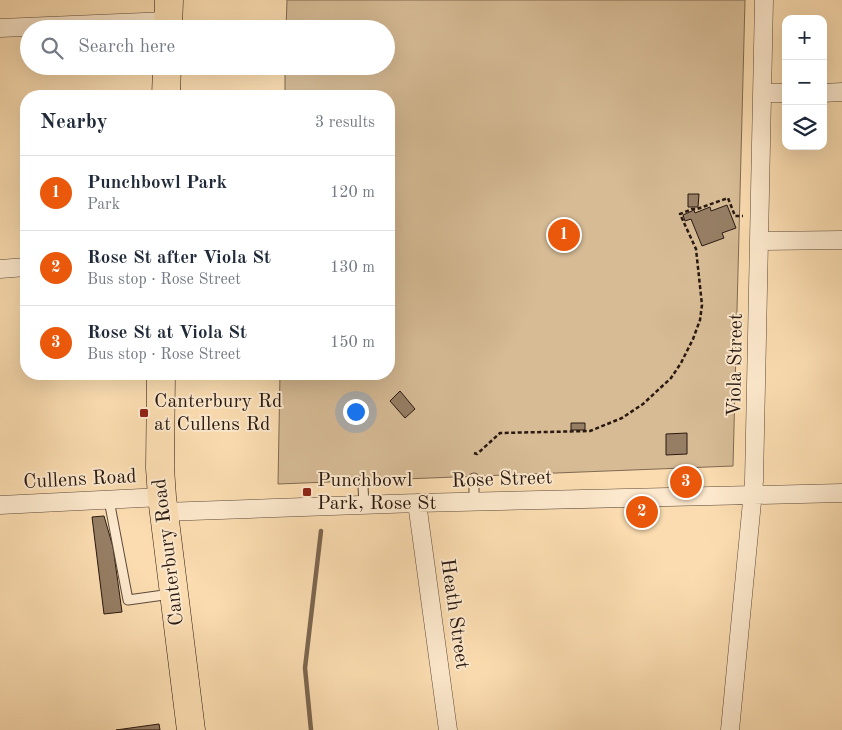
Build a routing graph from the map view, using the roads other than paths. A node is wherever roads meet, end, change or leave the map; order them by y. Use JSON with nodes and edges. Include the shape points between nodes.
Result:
{"nodes":[{"id":1,"x":764,"y":0,"type":"edge"},
{"id":2,"x":168,"y":16,"type":"edge"},
{"id":3,"x":112,"y":20,"type":"edge"},
{"id":4,"x":20,"y":27,"type":"edge"},
{"id":5,"x":0,"y":28,"type":"edge"},
{"id":6,"x":167,"y":75,"type":"edge"},
{"id":7,"x":166,"y":90,"type":"edge"},
{"id":8,"x":842,"y":92,"type":"edge"},
{"id":9,"x":762,"y":93,"type":"junction"},
{"id":10,"x":782,"y":93,"type":"edge"},
{"id":11,"x":827,"y":93,"type":"edge"},
{"id":12,"x":842,"y":240,"type":"edge"},
{"id":13,"x":760,"y":241,"type":"junction"},
{"id":14,"x":20,"y":268,"type":"edge"},
{"id":15,"x":0,"y":269,"type":"edge"},
{"id":16,"x":161,"y":380,"type":"edge"},
{"id":17,"x":474,"y":478,"type":"dead end"},
{"id":18,"x":360,"y":481,"type":"dead end"},
{"id":19,"x":842,"y":493,"type":"edge"},
{"id":20,"x":754,"y":495,"type":"junction"},
{"id":21,"x":109,"y":500,"type":"junction"},
{"id":22,"x":474,"y":502,"type":"junction"},
{"id":23,"x":417,"y":504,"type":"junction"},
{"id":24,"x":0,"y":505,"type":"edge"},
{"id":25,"x":162,"y":505,"type":"junction"},
{"id":26,"x":364,"y":506,"type":"junction"},
{"id":27,"x":174,"y":594,"type":"junction"},
{"id":28,"x":191,"y":730,"type":"edge"},
{"id":29,"x":448,"y":730,"type":"edge"},
{"id":30,"x":730,"y":730,"type":"edge"}],
"edges":[{"from":1,"to":9,"type":"street","name":"Viola Street"},
{"from":2,"to":3,"type":"street"},
{"from":4,"to":5,"type":"street"},
{"from":6,"to":7,"type":"highway"},
{"from":8,"to":11,"type":"street"},
{"from":9,"to":10,"type":"street"},
{"from":9,"to":13,"type":"street","name":"Viola Street"},
{"from":12,"to":13,"type":"street"},
{"from":13,"to":20,"type":"street","name":"Viola Street"},
{"from":14,"to":15,"type":"street"},
{"from":16,"to":25,"type":"highway","name":"Canterbury Road"},
{"from":17,"to":22,"type":"lane"},
{"from":18,"to":26,"type":"lane"},
{"from":19,"to":20,"type":"street","name":"Rose Street"},
{"from":20,"to":22,"type":"street","name":"Rose Street"},
{"from":20,"to":30,"type":"street","name":"Viola Street"},
{"from":21,"to":24,"type":"street","name":"Cullens Road"},
{"from":21,"to":25,"type":"street","name":"Cullens Road"},
{"from":21,"to":27,"type":"lane","via":[[128,600]]},
{"from":22,"to":23,"type":"street","name":"Rose Street"},
{"from":23,"to":26,"type":"street","name":"Rose Street"},
{"from":23,"to":29,"type":"street","name":"Heath Street"},
{"from":25,"to":26,"type":"street","name":"Rose Street"},
{"from":25,"to":27,"type":"highway","name":"Canterbury Road"},
{"from":27,"to":28,"type":"highway","name":"Canterbury Road"}]}
